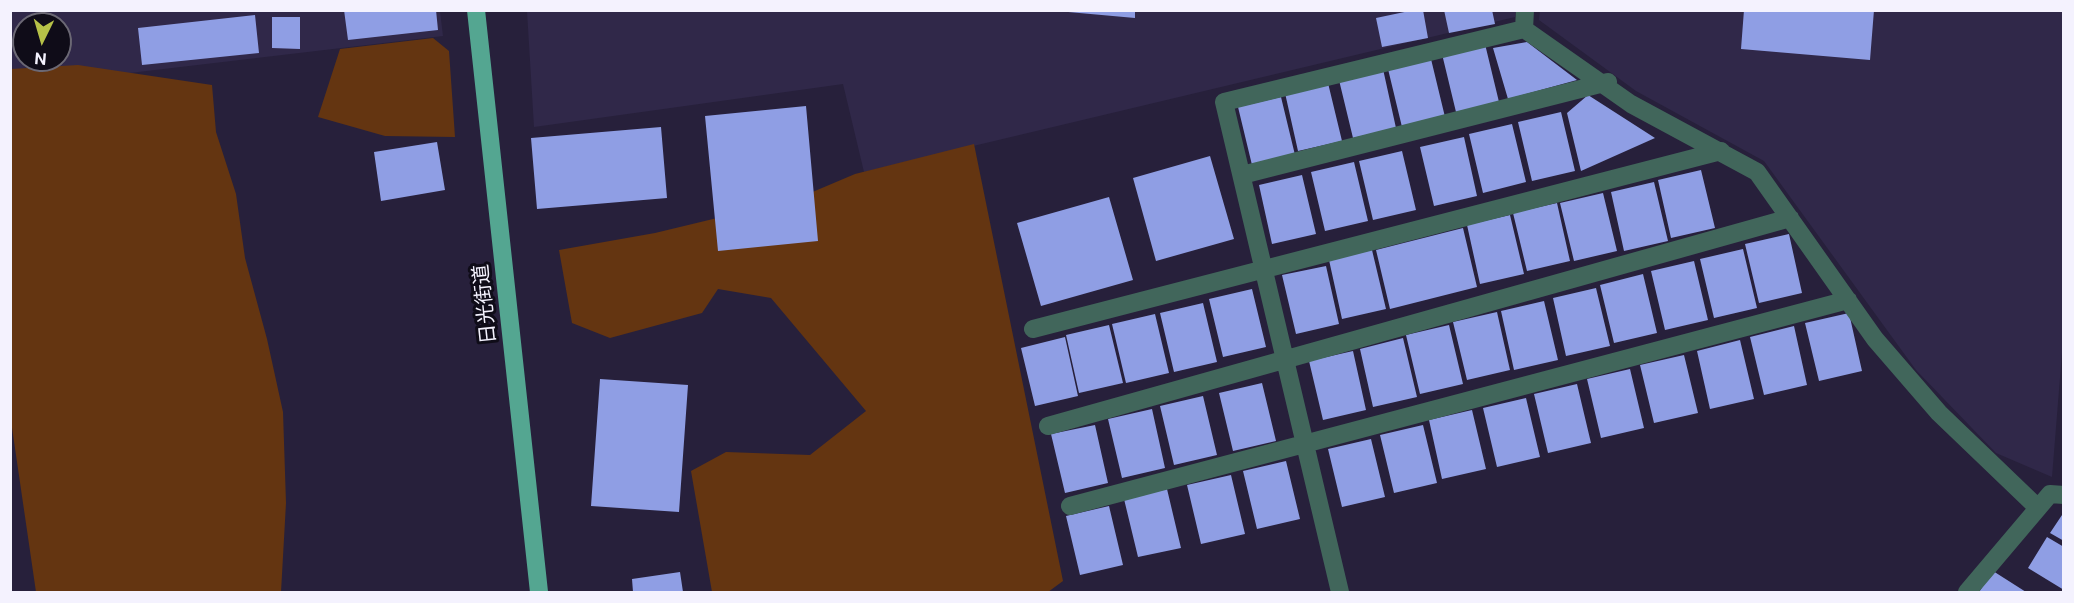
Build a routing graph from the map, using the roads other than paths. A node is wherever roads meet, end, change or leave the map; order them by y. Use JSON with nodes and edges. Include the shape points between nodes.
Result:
{"nodes":[{"id":1,"x":476,"y":10,"type":"edge"},
{"id":2,"x":1525,"y":10,"type":"edge"},
{"id":3,"x":1524,"y":29,"type":"junction"},
{"id":4,"x":1604,"y":83,"type":"junction"},
{"id":5,"x":1720,"y":151,"type":"junction"},
{"id":6,"x":1242,"y":175,"type":"junction"},
{"id":7,"x":1790,"y":218,"type":"junction"},
{"id":8,"x":1264,"y":269,"type":"junction"},
{"id":9,"x":1848,"y":300,"type":"junction"},
{"id":10,"x":1033,"y":329,"type":"dead end"},
{"id":11,"x":1285,"y":360,"type":"junction"},
{"id":12,"x":1048,"y":426,"type":"dead end"},
{"id":13,"x":1305,"y":444,"type":"junction"},
{"id":14,"x":2064,"y":495,"type":"edge"},
{"id":15,"x":1070,"y":506,"type":"dead end"},
{"id":16,"x":2038,"y":508,"type":"junction"},
{"id":17,"x":539,"y":592,"type":"edge"},
{"id":18,"x":1340,"y":592,"type":"edge"},
{"id":19,"x":1967,"y":592,"type":"edge"}],
"edges":[{"from":1,"to":17,"type":"main road","name":"日光街道"},
{"from":2,"to":3,"type":"street"},
{"from":3,"to":4,"type":"street"},
{"from":3,"to":6,"type":"street","via":[[1224,102]]},
{"from":4,"to":5,"type":"street","via":[[1631,104]]},
{"from":4,"to":6,"type":"street"},
{"from":5,"to":7,"type":"street","via":[[1757,172]]},
{"from":5,"to":8,"type":"street"},
{"from":6,"to":8,"type":"street"},
{"from":7,"to":9,"type":"street"},
{"from":7,"to":11,"type":"street"},
{"from":8,"to":10,"type":"street"},
{"from":8,"to":11,"type":"street"},
{"from":9,"to":13,"type":"street"},
{"from":9,"to":16,"type":"street","via":[[1875,339],[1939,413]]},
{"from":11,"to":12,"type":"street"},
{"from":11,"to":13,"type":"street"},
{"from":13,"to":15,"type":"street"},
{"from":13,"to":18,"type":"street"},
{"from":14,"to":16,"type":"street","via":[[2050,494]]},
{"from":16,"to":19,"type":"street"}]}
